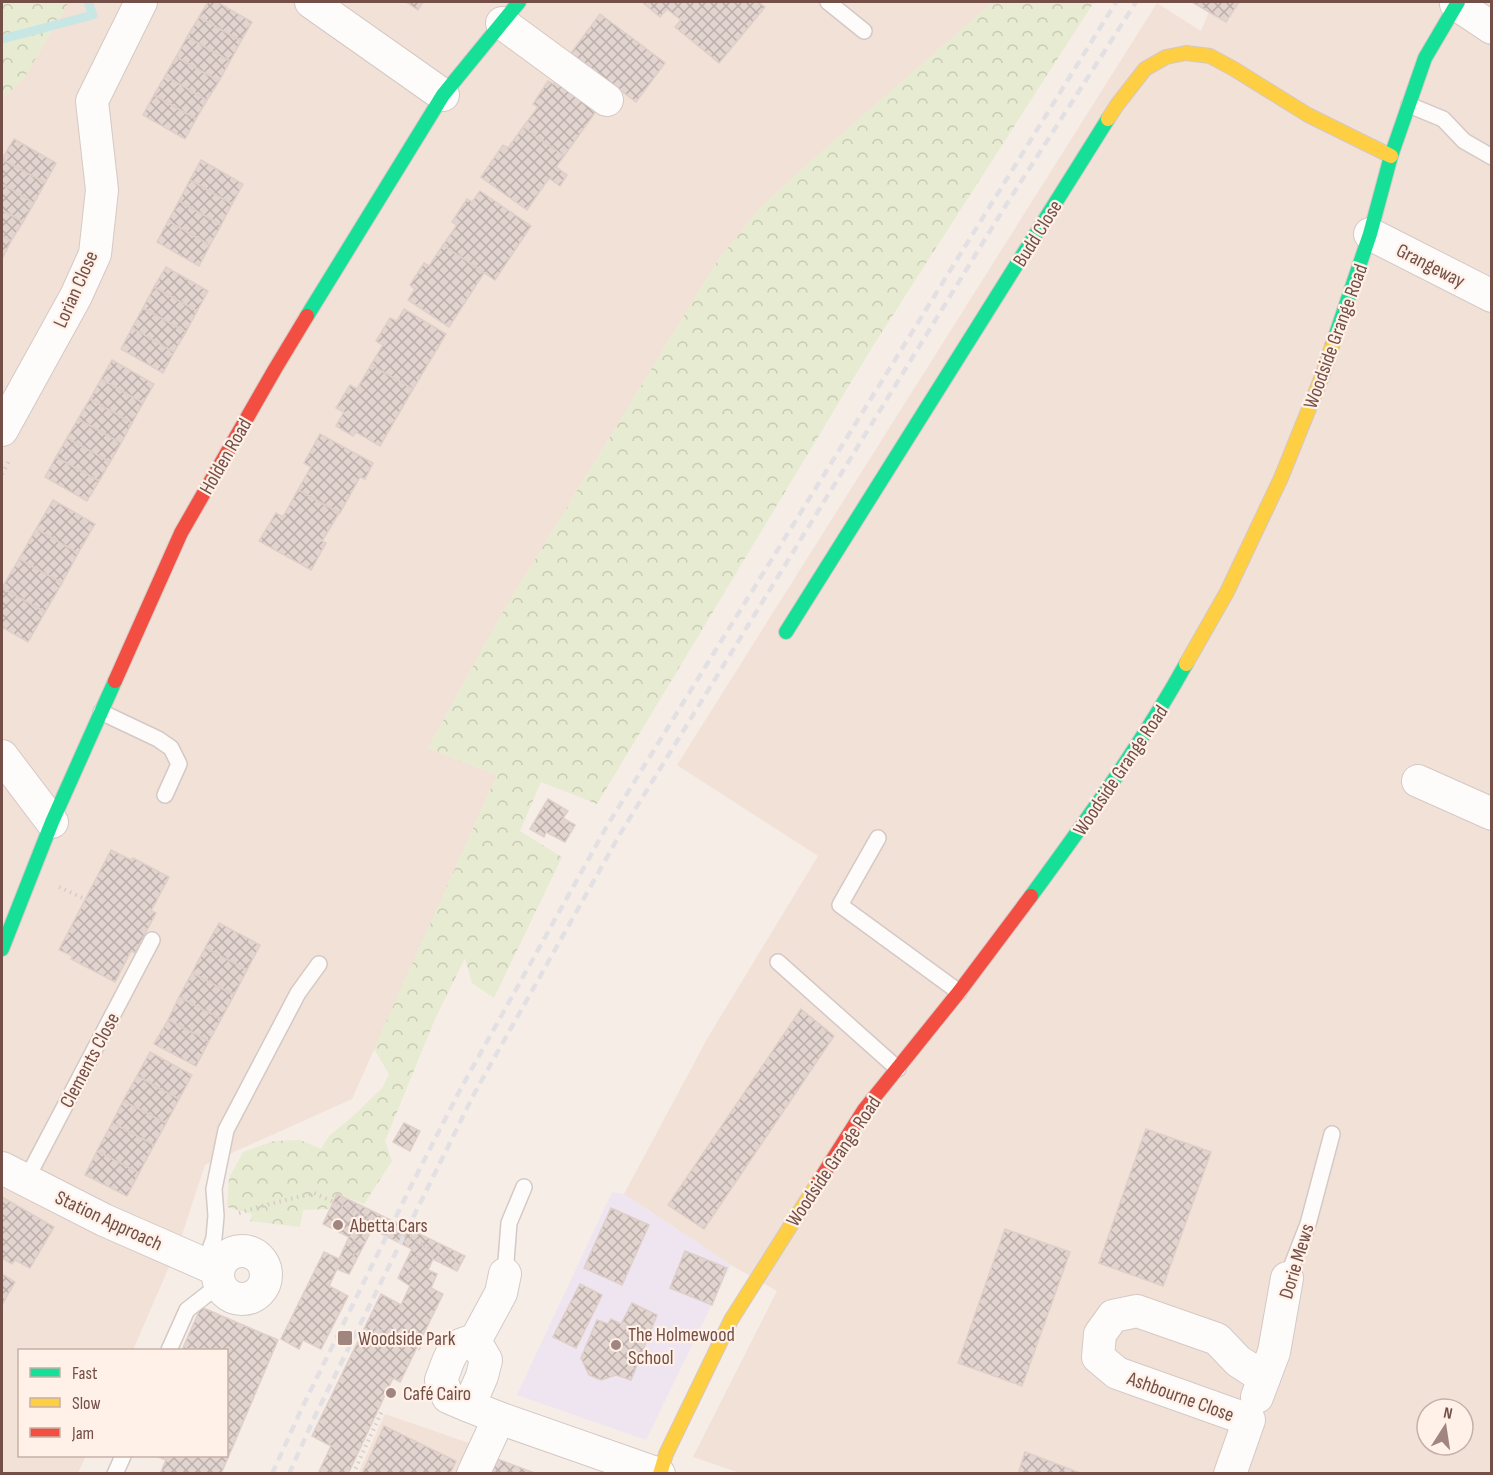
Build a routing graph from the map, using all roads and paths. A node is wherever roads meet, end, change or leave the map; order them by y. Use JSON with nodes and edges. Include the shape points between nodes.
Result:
{"nodes":[{"id":1,"x":141,"y":2,"type":"edge"},
{"id":2,"x":312,"y":2,"type":"edge"},
{"id":3,"x":828,"y":2,"type":"edge"},
{"id":4,"x":1457,"y":3,"type":"edge"},
{"id":5,"x":510,"y":12,"type":"edge"},
{"id":6,"x":1491,"y":28,"type":"edge"},
{"id":7,"x":864,"y":31,"type":"dead end"},
{"id":8,"x":443,"y":95,"type":"junction"},
{"id":9,"x":607,"y":100,"type":"dead end"},
{"id":10,"x":1409,"y":105,"type":"junction"},
{"id":11,"x":1390,"y":156,"type":"junction"},
{"id":12,"x":1491,"y":157,"type":"edge"},
{"id":13,"x":1370,"y":234,"type":"junction"},
{"id":14,"x":1491,"y":296,"type":"edge"},
{"id":15,"x":2,"y":430,"type":"edge"},
{"id":16,"x":786,"y":632,"type":"dead end"},
{"id":17,"x":102,"y":712,"type":"junction"},
{"id":18,"x":2,"y":756,"type":"edge"},
{"id":19,"x":1418,"y":781,"type":"dead end"},
{"id":20,"x":165,"y":795,"type":"dead end"},
{"id":21,"x":1491,"y":814,"type":"edge"},
{"id":22,"x":52,"y":822,"type":"junction"},
{"id":23,"x":878,"y":838,"type":"dead end"},
{"id":24,"x":152,"y":940,"type":"dead end"},
{"id":25,"x":2,"y":949,"type":"edge"},
{"id":26,"x":778,"y":962,"type":"dead end"},
{"id":27,"x":319,"y":964,"type":"dead end"},
{"id":28,"x":959,"y":992,"type":"junction"},
{"id":29,"x":898,"y":1069,"type":"junction"},
{"id":30,"x":1332,"y":1134,"type":"dead end"},
{"id":31,"x":14,"y":1174,"type":"edge"},
{"id":32,"x":524,"y":1187,"type":"dead end"},
{"id":33,"x":367,"y":1217,"type":"junction"},
{"id":34,"x":216,"y":1221,"type":"junction"},
{"id":35,"x":424,"y":1245,"type":"junction"},
{"id":36,"x":358,"y":1257,"type":"dead end"},
{"id":37,"x":461,"y":1263,"type":"dead end"},
{"id":38,"x":214,"y":1273,"type":"junction"},
{"id":39,"x":505,"y":1274,"type":"joint"},
{"id":40,"x":1287,"y":1278,"type":"joint"},
{"id":41,"x":408,"y":1279,"type":"dead end"},
{"id":42,"x":376,"y":1327,"type":"dead end"},
{"id":43,"x":169,"y":1349,"type":"edge"},
{"id":44,"x":420,"y":1349,"type":"dead end"},
{"id":45,"x":1264,"y":1378,"type":"junction"},
{"id":46,"x":382,"y":1411,"type":"dead end"},
{"id":47,"x":499,"y":1418,"type":"junction"},
{"id":48,"x":1249,"y":1420,"type":"junction"},
{"id":49,"x":122,"y":1457,"type":"edge"},
{"id":50,"x":115,"y":1473,"type":"edge"},
{"id":51,"x":353,"y":1473,"type":"edge"},
{"id":52,"x":473,"y":1473,"type":"edge"},
{"id":53,"x":659,"y":1473,"type":"edge"},
{"id":54,"x":1230,"y":1473,"type":"edge"}],
"edges":[{"from":1,"to":15,"type":"street","name":"Lorian Close","via":[[92,100],[102,190],[95,254]]},
{"from":2,"to":8,"type":"street"},
{"from":3,"to":7,"type":"lane"},
{"from":4,"to":6,"type":"street"},
{"from":4,"to":10,"type":"street","name":"Woodside Grange Road","via":[[1425,58]]},
{"from":5,"to":8,"type":"street","name":"Holden Road"},
{"from":5,"to":9,"type":"street"},
{"from":8,"to":17,"type":"street","name":"Holden Road","via":[[275,369],[181,533]]},
{"from":10,"to":11,"type":"street","name":"Woodside Grange Road"},
{"from":10,"to":12,"type":"lane","via":[[1443,119],[1464,141]]},
{"from":11,"to":13,"type":"street","name":"Woodside Grange Road"},
{"from":11,"to":16,"type":"street","name":"Budd Close","via":[[1308,116],[1210,56],[1186,53],[1166,57],[1145,69],[1117,105]]},
{"from":13,"to":14,"type":"street","name":"Grangeway"},
{"from":13,"to":28,"type":"street","name":"Woodside Grange Road","via":[[1311,405],[1227,592],[1167,699],[1083,826]]},
{"from":17,"to":20,"type":"lane","via":[[171,748],[179,764]]},
{"from":17,"to":22,"type":"street","name":"Holden Road"},
{"from":18,"to":22,"type":"street"},
{"from":19,"to":21,"type":"street"},
{"from":22,"to":25,"type":"street","name":"Holden Road"},
{"from":23,"to":28,"type":"lane","via":[[840,904]]},
{"from":24,"to":31,"type":"lane","name":"Clements Close"},
{"from":26,"to":29,"type":"lane"},
{"from":27,"to":34,"type":"lane","via":[[298,993],[226,1130],[214,1189]]},
{"from":28,"to":29,"type":"street","name":"Woodside Grange Road"},
{"from":29,"to":53,"type":"street","name":"Woodside Grange Road","via":[[864,1110],[731,1320]]},
{"from":30,"to":40,"type":"lane","name":"Dorie Mews","via":[[1308,1224]]},
{"from":31,"to":38,"type":"street","name":"Station Approach"},
{"from":32,"to":39,"type":"lane","via":[[509,1223]]},
{"from":33,"to":34,"type":"path","via":[[314,1193]]},
{"from":33,"to":35,"type":"path","bridge":true},
{"from":33,"to":36,"type":"path","via":[[349,1252]]},
{"from":34,"to":38,"type":"lane"},
{"from":35,"to":37,"type":"path"},
{"from":35,"to":41,"type":"path"},
{"from":38,"to":43,"type":"lane","via":[[187,1310]]},
{"from":39,"to":47,"type":"street","via":[[501,1293],[475,1341],[486,1360],[469,1406]]},
{"from":40,"to":45,"type":"street","name":"Dorie Mews","via":[[1274,1352]]},
{"from":42,"to":44,"type":"path"},
{"from":45,"to":48,"type":"street","name":"Dorie Mews"},
{"from":45,"to":48,"type":"street","name":"Ashbourne Close","via":[[1238,1361],[1216,1339],[1137,1311],[1113,1316],[1100,1334],[1098,1357],[1118,1373]]},
{"from":46,"to":51,"type":"path"},
{"from":47,"to":52,"type":"street"},
{"from":47,"to":53,"type":"street"},
{"from":48,"to":54,"type":"street","name":"Ashbourne Close"},
{"from":49,"to":50,"type":"lane"}]}
